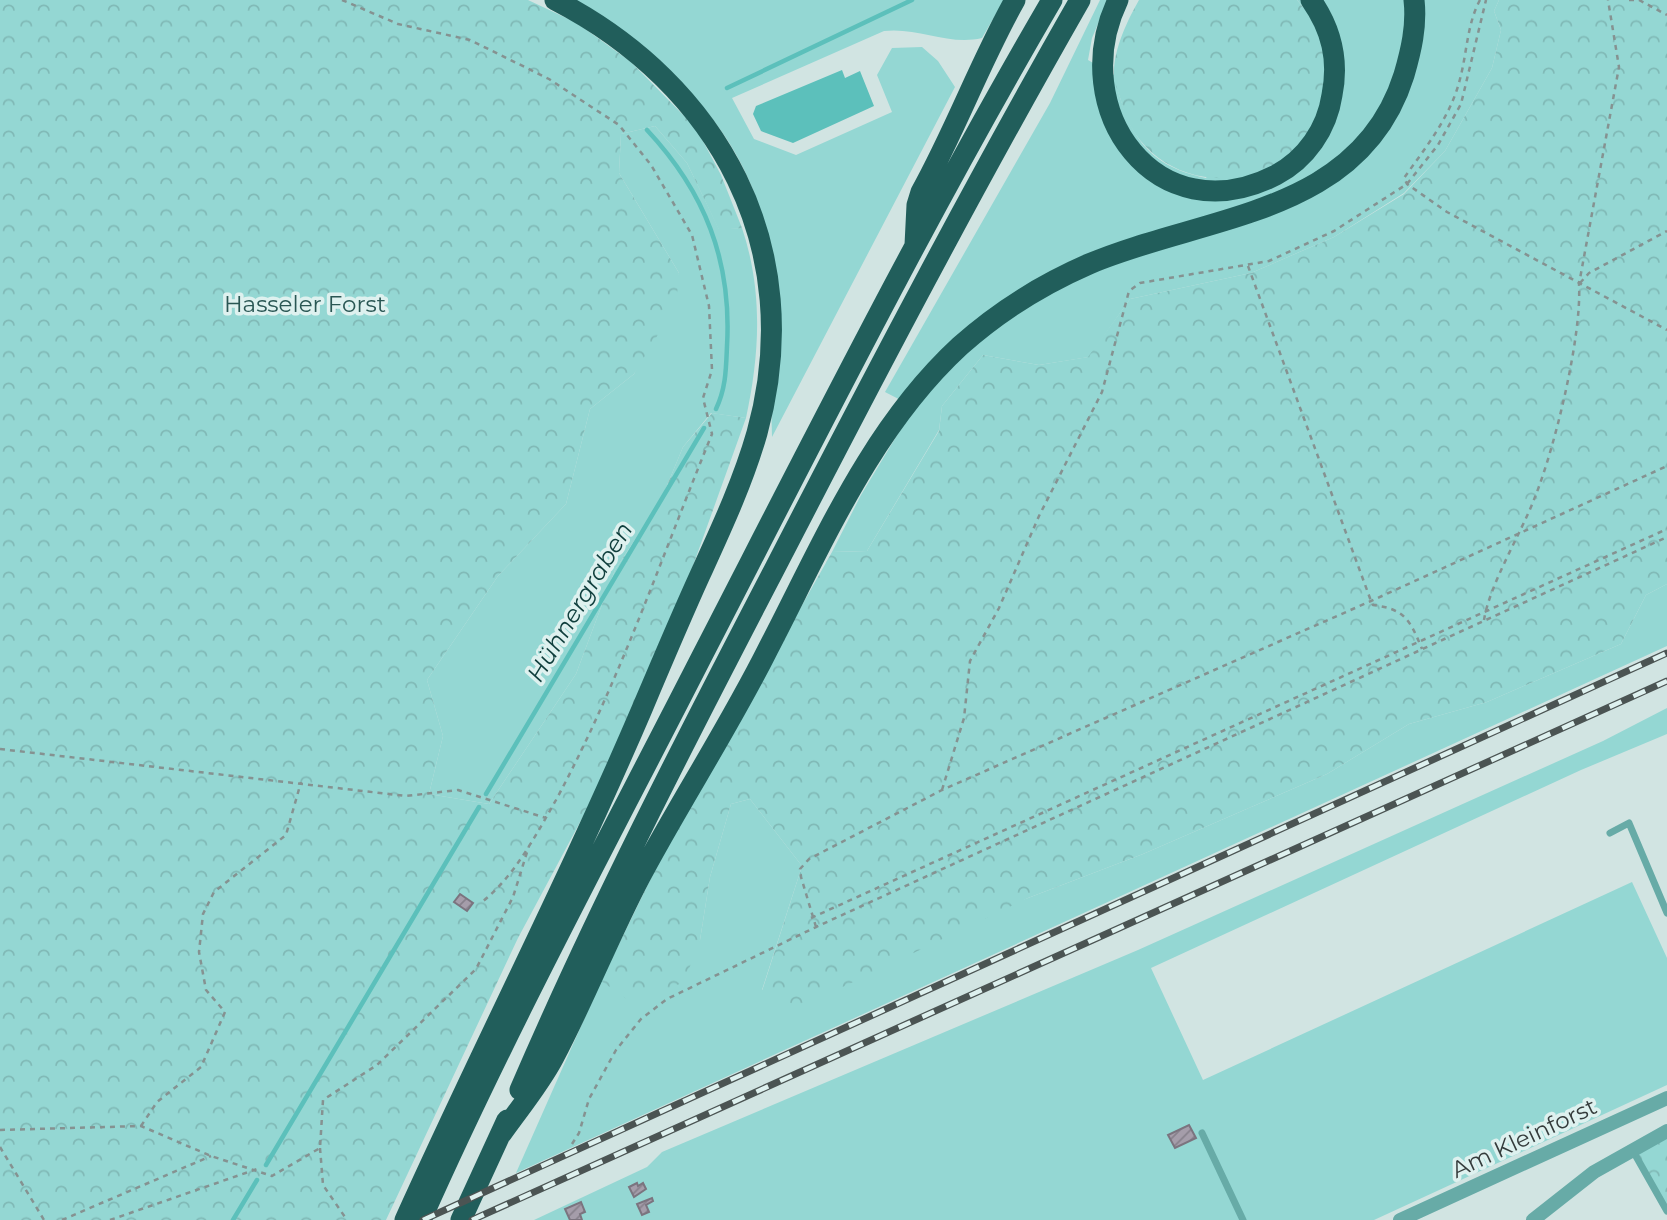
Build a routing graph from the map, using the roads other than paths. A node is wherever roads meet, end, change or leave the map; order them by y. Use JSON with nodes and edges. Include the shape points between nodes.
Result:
{"nodes":[{"id":1,"x":555,"y":0,"type":"edge"},
{"id":2,"x":1015,"y":0,"type":"edge"},
{"id":3,"x":1052,"y":0,"type":"edge"},
{"id":4,"x":1080,"y":0,"type":"edge"},
{"id":5,"x":1118,"y":0,"type":"edge"},
{"id":6,"x":1311,"y":0,"type":"edge"},
{"id":7,"x":1414,"y":0,"type":"edge"},
{"id":8,"x":915,"y":251,"type":"junction"},
{"id":9,"x":1610,"y":833,"type":"dead end"},
{"id":10,"x":1667,"y":913,"type":"edge"},
{"id":11,"x":1667,"y":1098,"type":"edge"},
{"id":12,"x":1667,"y":1131,"type":"edge"},
{"id":13,"x":502,"y":1133,"type":"junction"},
{"id":14,"x":1202,"y":1133,"type":"dead end"},
{"id":15,"x":1632,"y":1149,"type":"junction"},
{"id":16,"x":1667,"y":1211,"type":"edge"},
{"id":17,"x":411,"y":1218,"type":"edge"},
{"id":18,"x":461,"y":1220,"type":"edge"},
{"id":19,"x":1243,"y":1220,"type":"edge"},
{"id":20,"x":1400,"y":1220,"type":"edge"},
{"id":21,"x":1533,"y":1220,"type":"edge"}],
"edges":[{"from":1,"to":17,"type":"highway","via":[[617,37],[657,70],[687,100],[741,183],[760,237],[769,291],[766,391],[758,432],[725,520],[607,791]]},
{"from":2,"to":8,"type":"highway","via":[[921,192]]},
{"from":3,"to":8,"type":"highway"},
{"from":4,"to":13,"type":"highway","via":[[892,342],[719,676],[613,890]]},
{"from":5,"to":6,"type":"highway","via":[[1104,41],[1101,68],[1106,106],[1118,131],[1160,176],[1201,190],[1229,191],[1258,184],[1290,168],[1315,141],[1329,113],[1336,76],[1333,43]]},
{"from":7,"to":13,"type":"highway","via":[[1412,49],[1398,94],[1380,126],[1349,161],[1311,187],[1258,212],[1148,242],[1048,283],[962,344],[922,384],[861,472],[751,684],[631,896],[552,1060]]},
{"from":8,"to":17,"type":"highway","via":[[621,813],[435,1189]]},
{"from":9,"to":10,"type":"lane","via":[[1629,823]]},
{"from":11,"to":20,"type":"street","name":"Am Kleinforst"},
{"from":12,"to":15,"type":"street"},
{"from":13,"to":18,"type":"highway"},
{"from":14,"to":19,"type":"lane"},
{"from":15,"to":16,"type":"lane"},
{"from":15,"to":21,"type":"street"}]}
